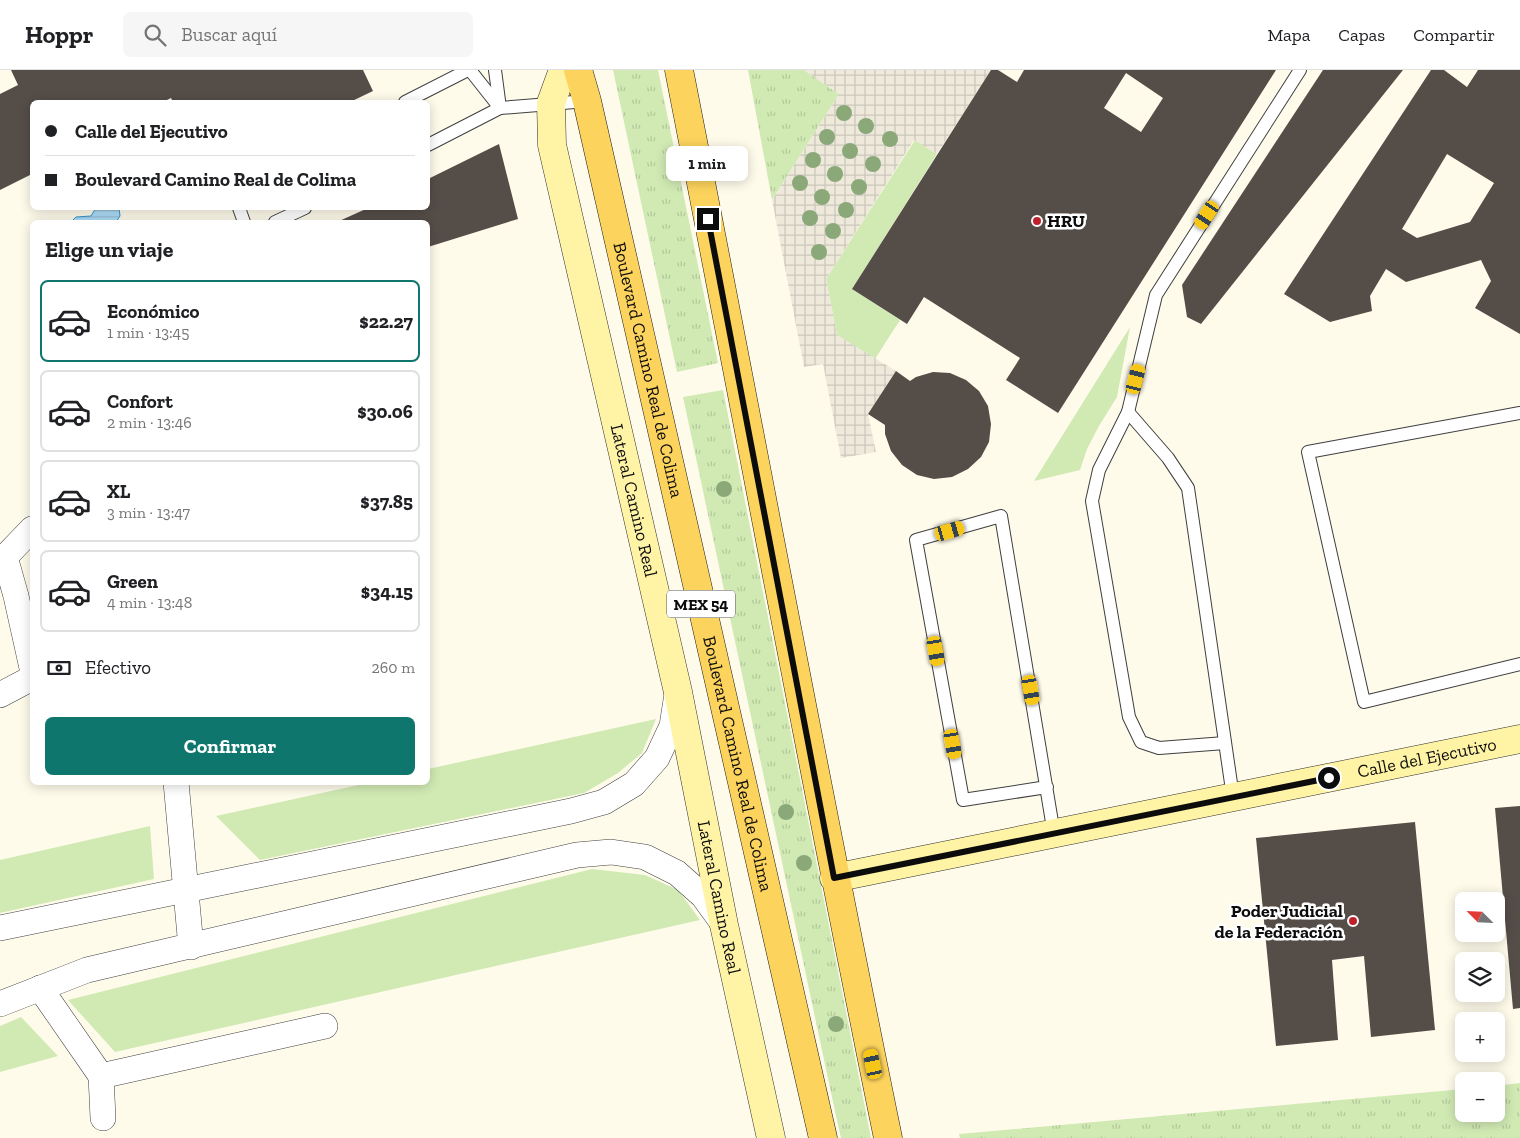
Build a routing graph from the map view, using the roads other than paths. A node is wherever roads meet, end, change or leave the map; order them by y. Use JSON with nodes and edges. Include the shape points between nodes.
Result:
{"nodes":[{"id":1,"x":469,"y":70,"type":"edge"},
{"id":2,"x":495,"y":70,"type":"edge"},
{"id":3,"x":563,"y":70,"type":"edge"},
{"id":4,"x":578,"y":70,"type":"edge"},
{"id":5,"x":679,"y":70,"type":"edge"},
{"id":6,"x":1300,"y":70,"type":"edge"},
{"id":7,"x":409,"y":100,"type":"edge"},
{"id":8,"x":587,"y":101,"type":"junction"},
{"id":9,"x":551,"y":103,"type":"junction"},
{"id":10,"x":500,"y":108,"type":"junction"},
{"id":11,"x":430,"y":144,"type":"edge"},
{"id":12,"x":300,"y":210,"type":"edge"},
{"id":13,"x":279,"y":220,"type":"edge"},
{"id":14,"x":1128,"y":412,"type":"junction"},
{"id":15,"x":1520,"y":413,"type":"edge"},
{"id":16,"x":30,"y":531,"type":"edge"},
{"id":17,"x":3,"y":556,"type":"edge"},
{"id":18,"x":30,"y":659,"type":"edge"},
{"id":19,"x":1520,"y":664,"type":"edge"},
{"id":20,"x":30,"y":679,"type":"edge"},
{"id":21,"x":678,"y":692,"type":"junction"},
{"id":22,"x":0,"y":695,"type":"edge"},
{"id":23,"x":1520,"y":739,"type":"edge"},
{"id":24,"x":1225,"y":743,"type":"junction"},
{"id":25,"x":176,"y":785,"type":"edge"},
{"id":26,"x":1047,"y":787,"type":"junction"},
{"id":27,"x":1233,"y":797,"type":"junction"},
{"id":28,"x":1054,"y":834,"type":"junction"},
{"id":29,"x":834,"y":878,"type":"junction"},
{"id":30,"x":185,"y":890,"type":"junction"},
{"id":31,"x":724,"y":925,"type":"junction"},
{"id":32,"x":0,"y":928,"type":"edge"},
{"id":33,"x":191,"y":947,"type":"junction"},
{"id":34,"x":40,"y":988,"type":"junction"},
{"id":35,"x":0,"y":1004,"type":"edge"},
{"id":36,"x":326,"y":1026,"type":"dead end"},
{"id":37,"x":101,"y":1076,"type":"junction"},
{"id":38,"x":103,"y":1118,"type":"dead end"},
{"id":39,"x":771,"y":1138,"type":"edge"},
{"id":40,"x":823,"y":1138,"type":"edge"},
{"id":41,"x":888,"y":1138,"type":"edge"}],
"edges":[{"from":1,"to":7,"type":"lane"},
{"from":1,"to":10,"type":"lane"},
{"from":2,"to":10,"type":"lane"},
{"from":3,"to":9,"type":"street","name":"Lateral Camino Real"},
{"from":4,"to":8,"type":"main road","name":"Boulevard Camino Real de Colima","number":"MEX 54"},
{"from":5,"to":29,"type":"main road"},
{"from":6,"to":14,"type":"lane","via":[[1156,295]]},
{"from":8,"to":9,"type":"lane"},
{"from":8,"to":40,"type":"main road","name":"Boulevard Camino Real de Colima","number":"MEX 54"},
{"from":9,"to":10,"type":"lane"},
{"from":9,"to":21,"type":"street","name":"Lateral Camino Real","via":[[552,145]]},
{"from":10,"to":11,"type":"lane"},
{"from":12,"to":13,"type":"lane"},
{"from":14,"to":24,"type":"lane","via":[[1168,458],[1188,488]]},
{"from":14,"to":24,"type":"lane","via":[[1099,470],[1092,501],[1129,717],[1141,742],[1159,748]]},
{"from":15,"to":19,"type":"lane","via":[[1308,452],[1364,702]]},
{"from":16,"to":17,"type":"street"},
{"from":17,"to":18,"type":"street"},
{"from":20,"to":22,"type":"street"},
{"from":21,"to":30,"type":"street","via":[[672,726],[657,758],[634,784],[604,802]]},
{"from":21,"to":31,"type":"street","name":"Lateral Camino Real"},
{"from":23,"to":27,"type":"street","name":"Calle del Ejecutivo"},
{"from":24,"to":27,"type":"lane"},
{"from":25,"to":30,"type":"street"},
{"from":26,"to":26,"type":"lane","via":[[963,800],[916,540],[1001,516]]},
{"from":26,"to":28,"type":"lane"},
{"from":27,"to":28,"type":"street","name":"Calle del Ejecutivo"},
{"from":28,"to":29,"type":"street","name":"Calle del Ejecutivo"},
{"from":29,"to":41,"type":"main road"},
{"from":30,"to":32,"type":"street"},
{"from":30,"to":33,"type":"street"},
{"from":31,"to":33,"type":"street","via":[[703,896],[677,872],[645,857],[611,852],[577,855]]},
{"from":31,"to":39,"type":"street","name":"Lateral Camino Real"},
{"from":33,"to":34,"type":"street","via":[[87,970]]},
{"from":34,"to":35,"type":"street"},
{"from":34,"to":37,"type":"street"},
{"from":36,"to":37,"type":"street"},
{"from":37,"to":38,"type":"street"}]}
